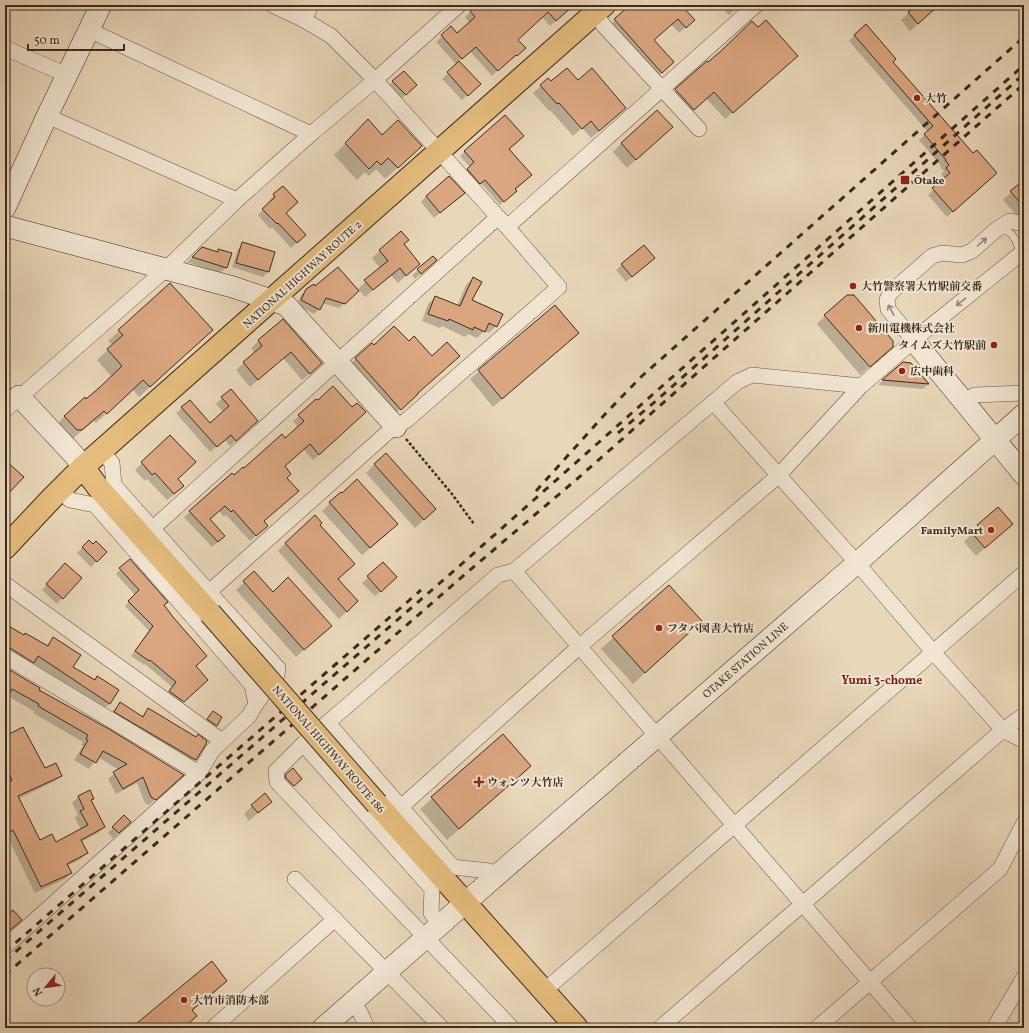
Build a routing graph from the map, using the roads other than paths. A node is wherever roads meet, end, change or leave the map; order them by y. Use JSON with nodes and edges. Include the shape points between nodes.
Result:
{"nodes":[{"id":1,"x":101,"y":5,"type":"edge"},
{"id":2,"x":272,"y":5,"type":"edge"},
{"id":3,"x":311,"y":5,"type":"edge"},
{"id":4,"x":459,"y":5,"type":"edge"},
{"id":5,"x":756,"y":5,"type":"edge"},
{"id":6,"x":596,"y":8,"type":"edge"},
{"id":7,"x":304,"y":20,"type":"junction"},
{"id":8,"x":89,"y":30,"type":"junction"},
{"id":9,"x":5,"y":48,"type":"edge"},
{"id":10,"x":67,"y":75,"type":"junction"},
{"id":11,"x":375,"y":80,"type":"junction"},
{"id":12,"x":661,"y":88,"type":"junction"},
{"id":13,"x":47,"y":116,"type":"junction"},
{"id":14,"x":699,"y":130,"type":"dead end"},
{"id":15,"x":311,"y":134,"type":"junction"},
{"id":16,"x":440,"y":151,"type":"junction"},
{"id":17,"x":237,"y":200,"type":"junction"},
{"id":18,"x":5,"y":208,"type":"edge"},
{"id":19,"x":503,"y":222,"type":"junction"},
{"id":20,"x":1024,"y":224,"type":"edge"},
{"id":21,"x":5,"y":226,"type":"edge"},
{"id":22,"x":997,"y":229,"type":"junction"},
{"id":23,"x":1022,"y":252,"type":"edge"},
{"id":24,"x":166,"y":269,"type":"junction"},
{"id":25,"x":272,"y":300,"type":"junction"},
{"id":26,"x":914,"y":340,"type":"junction"},
{"id":27,"x":338,"y":362,"type":"junction"},
{"id":28,"x":861,"y":386,"type":"junction"},
{"id":29,"x":1024,"y":394,"type":"edge"},
{"id":30,"x":963,"y":401,"type":"junction"},
{"id":31,"x":713,"y":402,"type":"junction"},
{"id":32,"x":12,"y":403,"type":"edge"},
{"id":33,"x":1024,"y":414,"type":"edge"},
{"id":34,"x":396,"y":426,"type":"junction"},
{"id":35,"x":995,"y":440,"type":"junction"},
{"id":36,"x":102,"y":452,"type":"junction"},
{"id":37,"x":83,"y":468,"type":"junction"},
{"id":38,"x":1024,"y":475,"type":"edge"},
{"id":39,"x":778,"y":476,"type":"junction"},
{"id":40,"x":60,"y":489,"type":"junction"},
{"id":41,"x":152,"y":529,"type":"junction"},
{"id":42,"x":5,"y":548,"type":"edge"},
{"id":43,"x":857,"y":563,"type":"junction"},
{"id":44,"x":514,"y":571,"type":"junction"},
{"id":45,"x":1024,"y":573,"type":"edge"},
{"id":46,"x":5,"y":584,"type":"edge"},
{"id":47,"x":209,"y":603,"type":"junction"},
{"id":48,"x":580,"y":646,"type":"junction"},
{"id":49,"x":934,"y":653,"type":"junction"},
{"id":50,"x":5,"y":656,"type":"edge"},
{"id":51,"x":256,"y":704,"type":"junction"},
{"id":52,"x":1024,"y":715,"type":"edge"},
{"id":53,"x":328,"y":723,"type":"junction"},
{"id":54,"x":1003,"y":730,"type":"junction"},
{"id":55,"x":657,"y":736,"type":"junction"},
{"id":56,"x":222,"y":741,"type":"junction"},
{"id":57,"x":1024,"y":741,"type":"edge"},
{"id":58,"x":303,"y":744,"type":"junction"},
{"id":59,"x":199,"y":774,"type":"junction"},
{"id":60,"x":374,"y":801,"type":"junction"},
{"id":61,"x":401,"y":806,"type":"junction"},
{"id":62,"x":1024,"y":823,"type":"edge"},
{"id":63,"x":735,"y":825,"type":"junction"},
{"id":64,"x":495,"y":877,"type":"junction"},
{"id":65,"x":295,"y":878,"type":"dead end"},
{"id":66,"x":465,"y":903,"type":"junction"},
{"id":67,"x":803,"y":903,"type":"junction"},
{"id":68,"x":335,"y":919,"type":"junction"},
{"id":69,"x":433,"y":932,"type":"junction"},
{"id":70,"x":5,"y":947,"type":"edge"},
{"id":71,"x":388,"y":972,"type":"junction"},
{"id":72,"x":1024,"y":977,"type":"edge"},
{"id":73,"x":870,"y":981,"type":"junction"},
{"id":74,"x":544,"y":991,"type":"junction"},
{"id":75,"x":353,"y":1003,"type":"junction"},
{"id":76,"x":221,"y":1025,"type":"edge"},
{"id":77,"x":323,"y":1028,"type":"edge"},
{"id":78,"x":367,"y":1028,"type":"edge"},
{"id":79,"x":442,"y":1028,"type":"edge"},
{"id":80,"x":512,"y":1028,"type":"edge"},
{"id":81,"x":577,"y":1028,"type":"edge"},
{"id":82,"x":660,"y":1028,"type":"edge"},
{"id":83,"x":817,"y":1028,"type":"edge"},
{"id":84,"x":910,"y":1028,"type":"edge"},
{"id":85,"x":994,"y":1028,"type":"edge"}],
"edges":[{"from":1,"to":8,"type":"street"},
{"from":2,"to":7,"type":"street"},
{"from":3,"to":7,"type":"street"},
{"from":4,"to":11,"type":"street"},
{"from":5,"to":12,"type":"street"},
{"from":6,"to":12,"type":"street","via":[[604,26]]},
{"from":6,"to":16,"type":"highway","name":"NATIONAL HIGHWAY ROUTE 2"},
{"from":7,"to":11,"type":"street","via":[[331,36]]},
{"from":8,"to":10,"type":"street"},
{"from":8,"to":15,"type":"street"},
{"from":9,"to":10,"type":"street"},
{"from":10,"to":13,"type":"street"},
{"from":11,"to":15,"type":"street"},
{"from":11,"to":16,"type":"street"},
{"from":12,"to":14,"type":"street"},
{"from":12,"to":19,"type":"street"},
{"from":13,"to":17,"type":"street"},
{"from":13,"to":18,"type":"street"},
{"from":15,"to":17,"type":"street"},
{"from":16,"to":19,"type":"street"},
{"from":16,"to":25,"type":"highway","name":"NATIONAL HIGHWAY ROUTE 2"},
{"from":17,"to":24,"type":"street"},
{"from":19,"to":27,"type":"street"},
{"from":19,"to":34,"type":"street","via":[[559,287],[407,420]]},
{"from":20,"to":22,"type":"street","via":[[1010,221]]},
{"from":21,"to":24,"type":"street"},
{"from":22,"to":23,"type":"lane","via":[[1010,233]]},
{"from":26,"to":22,"type":"street","one_way":true,"via":[[888,309],[887,300],[890,293],[932,256],[942,253],[962,255],[972,251]]},
{"from":23,"to":26,"type":"street","one_way":true},
{"from":24,"to":25,"type":"street"},
{"from":24,"to":32,"type":"street"},
{"from":25,"to":27,"type":"street","via":[[286,305]]},
{"from":25,"to":36,"type":"highway","name":"NATIONAL HIGHWAY ROUTE 2"},
{"from":26,"to":28,"type":"street"},
{"from":26,"to":30,"type":"street"},
{"from":27,"to":34,"type":"street"},
{"from":27,"to":41,"type":"street"},
{"from":28,"to":31,"type":"street","via":[[752,375],[737,382]]},
{"from":28,"to":39,"type":"street"},
{"from":29,"to":30,"type":"street","via":[[975,394]]},
{"from":30,"to":35,"type":"street"},
{"from":31,"to":39,"type":"street"},
{"from":31,"to":44,"type":"street"},
{"from":32,"to":37,"type":"street","via":[[74,455]]},
{"from":33,"to":35,"type":"street","name":"OTAKE STATION LINE"},
{"from":34,"to":47,"type":"street"},
{"from":35,"to":38,"type":"street"},
{"from":35,"to":43,"type":"street","name":"OTAKE STATION LINE"},
{"from":36,"to":37,"type":"highway","name":"NATIONAL HIGHWAY ROUTE 2"},
{"from":36,"to":41,"type":"street","via":[[112,463],[114,485]]},
{"from":37,"to":40,"type":"highway","name":"NATIONAL HIGHWAY ROUTE 2"},
{"from":37,"to":47,"type":"highway","name":"NATIONAL HIGHWAY ROUTE 186","via":[[97,486]]},
{"from":39,"to":43,"type":"street"},
{"from":39,"to":48,"type":"street"},
{"from":40,"to":42,"type":"highway","name":"NATIONAL HIGHWAY ROUTE 2"},
{"from":40,"to":51,"type":"street","via":[[70,500],[95,505],[252,685]]},
{"from":41,"to":47,"type":"street"},
{"from":43,"to":49,"type":"street"},
{"from":43,"to":55,"type":"street","name":"OTAKE STATION LINE"},
{"from":44,"to":48,"type":"street"},
{"from":44,"to":53,"type":"street","via":[[498,575]]},
{"from":45,"to":49,"type":"street"},
{"from":46,"to":56,"type":"street"},
{"from":47,"to":51,"type":"street","via":[[278,668],[277,675]]},
{"from":47,"to":60,"type":"highway","name":"NATIONAL HIGHWAY ROUTE 186","bridge":true},
{"from":48,"to":55,"type":"street"},
{"from":48,"to":61,"type":"street"},
{"from":49,"to":54,"type":"street"},
{"from":49,"to":63,"type":"street"},
{"from":50,"to":59,"type":"street"},
{"from":51,"to":56,"type":"street","via":[[249,716]]},
{"from":52,"to":54,"type":"street"},
{"from":53,"to":58,"type":"street"},
{"from":53,"to":60,"type":"street"},
{"from":54,"to":57,"type":"street"},
{"from":54,"to":67,"type":"street"},
{"from":55,"to":63,"type":"street"},
{"from":55,"to":64,"type":"street","name":"OTAKE STATION LINE"},
{"from":56,"to":59,"type":"street","via":[[212,751]]},
{"from":58,"to":60,"type":"street"},
{"from":58,"to":69,"type":"street","via":[[276,771],[277,782]]},
{"from":59,"to":70,"type":"street"},
{"from":60,"to":61,"type":"street"},
{"from":60,"to":66,"type":"highway","name":"NATIONAL HIGHWAY ROUTE 186"},
{"from":60,"to":69,"type":"street","via":[[432,889],[430,914]]},
{"from":61,"to":64,"type":"street","via":[[453,867],[489,871]]},
{"from":62,"to":73,"type":"street","via":[[1000,869]]},
{"from":63,"to":67,"type":"street"},
{"from":63,"to":74,"type":"street"},
{"from":64,"to":66,"type":"street","name":"OTAKE STATION LINE"},
{"from":65,"to":68,"type":"street"},
{"from":66,"to":69,"type":"street","name":"OTAKE STATION LINE"},
{"from":66,"to":74,"type":"highway","name":"NATIONAL HIGHWAY ROUTE 186"},
{"from":67,"to":73,"type":"street"},
{"from":67,"to":82,"type":"street"},
{"from":68,"to":71,"type":"street"},
{"from":68,"to":76,"type":"street"},
{"from":69,"to":71,"type":"street","name":"OTAKE STATION LINE"},
{"from":69,"to":80,"type":"street"},
{"from":71,"to":75,"type":"street","name":"OTAKE STATION LINE"},
{"from":71,"to":79,"type":"street"},
{"from":72,"to":85,"type":"street"},
{"from":73,"to":83,"type":"street"},
{"from":73,"to":84,"type":"street"},
{"from":74,"to":81,"type":"highway","name":"NATIONAL HIGHWAY ROUTE 186"},
{"from":75,"to":77,"type":"street","name":"OTAKE STATION LINE"},
{"from":75,"to":78,"type":"street"}]}
